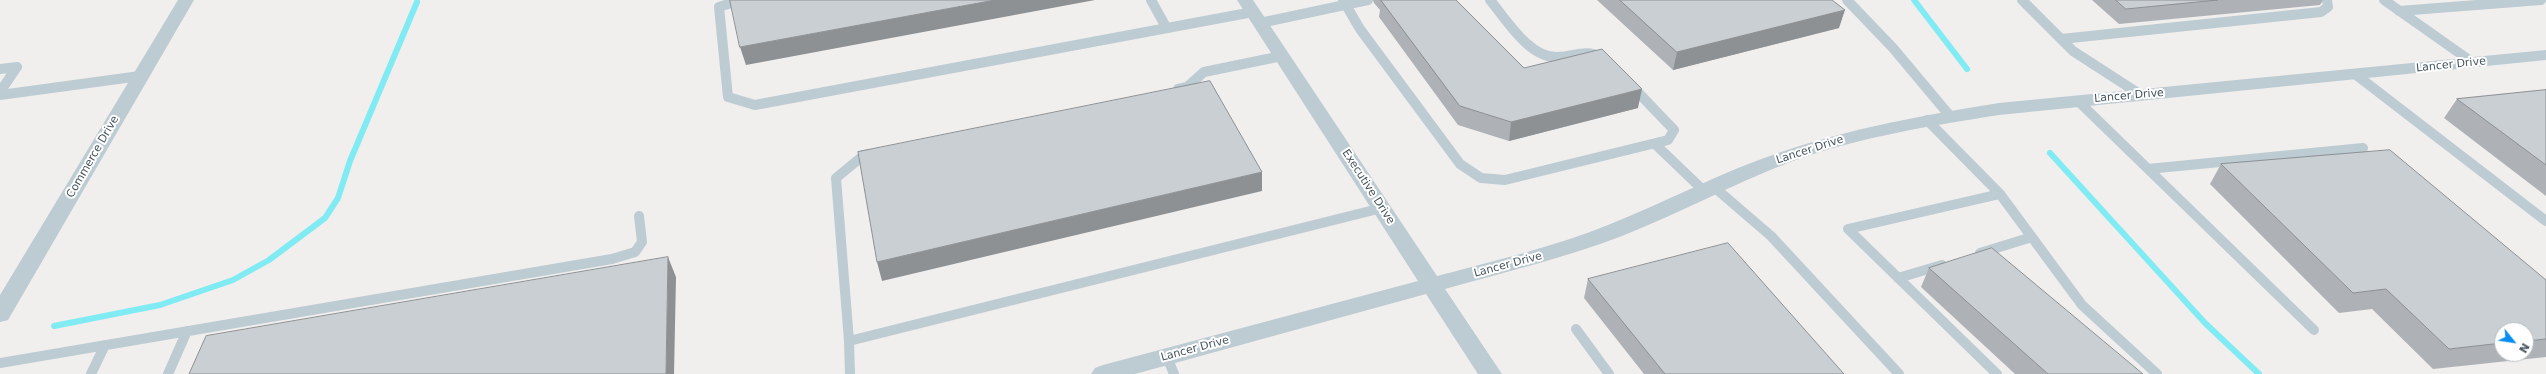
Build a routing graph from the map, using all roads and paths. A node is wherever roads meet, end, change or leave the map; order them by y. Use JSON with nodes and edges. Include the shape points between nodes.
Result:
{"nodes":[{"id":1,"x":186,"y":0,"type":"edge"},
{"id":2,"x":740,"y":0,"type":"edge"},
{"id":3,"x":1151,"y":0,"type":"edge"},
{"id":4,"x":1368,"y":0,"type":"edge"},
{"id":5,"x":1490,"y":0,"type":"edge"},
{"id":6,"x":1847,"y":0,"type":"edge"},
{"id":7,"x":2022,"y":0,"type":"edge"},
{"id":8,"x":2327,"y":0,"type":"edge"},
{"id":9,"x":2384,"y":0,"type":"edge"},
{"id":10,"x":2541,"y":0,"type":"edge"},
{"id":11,"x":1345,"y":2,"type":"edge"},
{"id":12,"x":2400,"y":11,"type":"junction"},
{"id":13,"x":1252,"y":12,"type":"edge"},
{"id":14,"x":1166,"y":27,"type":"junction"},
{"id":15,"x":2061,"y":39,"type":"junction"},
{"id":16,"x":2546,"y":55,"type":"edge"},
{"id":17,"x":1282,"y":56,"type":"junction"},
{"id":18,"x":2472,"y":62,"type":"junction"},
{"id":19,"x":1612,"y":65,"type":"edge"},
{"id":20,"x":0,"y":69,"type":"edge"},
{"id":21,"x":2355,"y":74,"type":"junction"},
{"id":22,"x":140,"y":76,"type":"junction"},
{"id":23,"x":1622,"y":76,"type":"edge"},
{"id":24,"x":0,"y":92,"type":"edge"},
{"id":25,"x":1164,"y":92,"type":"edge"},
{"id":26,"x":0,"y":95,"type":"edge"},
{"id":27,"x":2141,"y":95,"type":"junction"},
{"id":28,"x":2078,"y":100,"type":"junction"},
{"id":29,"x":1950,"y":116,"type":"junction"},
{"id":30,"x":1927,"y":120,"type":"junction"},
{"id":31,"x":1655,"y":144,"type":"junction"},
{"id":32,"x":2363,"y":148,"type":"dead end"},
{"id":33,"x":879,"y":152,"type":"edge"},
{"id":34,"x":2148,"y":169,"type":"junction"},
{"id":35,"x":1709,"y":189,"type":"junction"},
{"id":36,"x":2000,"y":194,"type":"junction"},
{"id":37,"x":1382,"y":208,"type":"junction"},
{"id":38,"x":639,"y":216,"type":"dead end"},
{"id":39,"x":2546,"y":222,"type":"edge"},
{"id":40,"x":2032,"y":237,"type":"junction"},
{"id":41,"x":1972,"y":255,"type":"edge"},
{"id":42,"x":1950,"y":262,"type":"edge"},
{"id":43,"x":1898,"y":278,"type":"junction"},
{"id":44,"x":1433,"y":285,"type":"junction"},
{"id":45,"x":3,"y":303,"type":"edge"},
{"id":46,"x":1576,"y":329,"type":"dead end"},
{"id":47,"x":2314,"y":330,"type":"dead end"},
{"id":48,"x":187,"y":331,"type":"junction"},
{"id":49,"x":849,"y":341,"type":"junction"},
{"id":50,"x":105,"y":345,"type":"junction"},
{"id":51,"x":0,"y":363,"type":"edge"},
{"id":52,"x":1171,"y":365,"type":"edge"},
{"id":53,"x":91,"y":374,"type":"edge"},
{"id":54,"x":168,"y":374,"type":"edge"},
{"id":55,"x":850,"y":374,"type":"edge"},
{"id":56,"x":1103,"y":374,"type":"edge"},
{"id":57,"x":1490,"y":374,"type":"edge"},
{"id":58,"x":1609,"y":374,"type":"edge"},
{"id":59,"x":1899,"y":374,"type":"edge"},
{"id":60,"x":1997,"y":374,"type":"edge"},
{"id":61,"x":2157,"y":374,"type":"edge"}],
"edges":[{"from":1,"to":22,"type":"street","name":"Commerce Drive"},
{"from":2,"to":14,"type":"lane","via":[[718,7],[728,97],[755,106]]},
{"from":3,"to":14,"type":"lane"},
{"from":4,"to":11,"type":"lane"},
{"from":5,"to":19,"type":"lane","via":[[1537,53],[1553,57],[1590,51]]},
{"from":6,"to":29,"type":"lane","via":[[1893,48]]},
{"from":7,"to":15,"type":"lane"},
{"from":8,"to":15,"type":"lane","via":[[2328,7],[2321,12]]},
{"from":9,"to":12,"type":"lane"},
{"from":10,"to":12,"type":"lane"},
{"from":11,"to":13,"type":"lane"},
{"from":11,"to":31,"type":"lane","via":[[1360,29],[1460,164],[1472,175],[1485,180],[1505,180]]},
{"from":12,"to":18,"type":"lane"},
{"from":13,"to":14,"type":"lane"},
{"from":13,"to":17,"type":"street","name":"Executive Drive"},
{"from":15,"to":27,"type":"lane","via":[[2073,51]]},
{"from":16,"to":18,"type":"street","name":"Lancer Drive"},
{"from":17,"to":25,"type":"lane","via":[[1204,72],[1187,87]]},
{"from":17,"to":37,"type":"street","name":"Executive Drive"},
{"from":18,"to":21,"type":"street","name":"Lancer Drive"},
{"from":20,"to":24,"type":"lane","via":[[17,67]]},
{"from":21,"to":27,"type":"street","name":"Lancer Drive"},
{"from":21,"to":39,"type":"lane"},
{"from":22,"to":26,"type":"lane"},
{"from":22,"to":45,"type":"street","name":"Commerce Drive"},
{"from":23,"to":31,"type":"lane","via":[[1674,130],[1668,140]]},
{"from":27,"to":28,"type":"street","name":"Lancer Drive"},
{"from":28,"to":29,"type":"street","name":"Lancer Drive"},
{"from":28,"to":34,"type":"lane"},
{"from":29,"to":30,"type":"street","name":"Lancer Drive"},
{"from":30,"to":35,"type":"street","name":"Lancer Drive","via":[[1818,146]]},
{"from":30,"to":36,"type":"lane"},
{"from":31,"to":35,"type":"lane"},
{"from":32,"to":34,"type":"lane"},
{"from":33,"to":49,"type":"lane","via":[[864,155],[836,178]]},
{"from":34,"to":47,"type":"lane"},
{"from":35,"to":44,"type":"street","name":"Lancer Drive","via":[[1590,240]]},
{"from":35,"to":59,"type":"lane","via":[[1771,236]]},
{"from":36,"to":40,"type":"lane"},
{"from":36,"to":43,"type":"lane","via":[[1848,229]]},
{"from":37,"to":44,"type":"street","name":"Executive Drive"},
{"from":37,"to":49,"type":"lane"},
{"from":38,"to":48,"type":"lane","via":[[642,242],[635,252],[612,260]]},
{"from":40,"to":41,"type":"lane"},
{"from":40,"to":61,"type":"lane","via":[[2082,305]]},
{"from":42,"to":43,"type":"lane"},
{"from":43,"to":60,"type":"lane"},
{"from":44,"to":52,"type":"street","name":"Lancer Drive"},
{"from":44,"to":57,"type":"street","name":"Executive Drive"},
{"from":46,"to":58,"type":"lane"},
{"from":48,"to":50,"type":"lane"},
{"from":48,"to":54,"type":"lane"},
{"from":49,"to":55,"type":"lane"},
{"from":50,"to":51,"type":"lane"},
{"from":50,"to":53,"type":"lane"},
{"from":52,"to":56,"type":"street","name":"Lancer Drive"}]}
